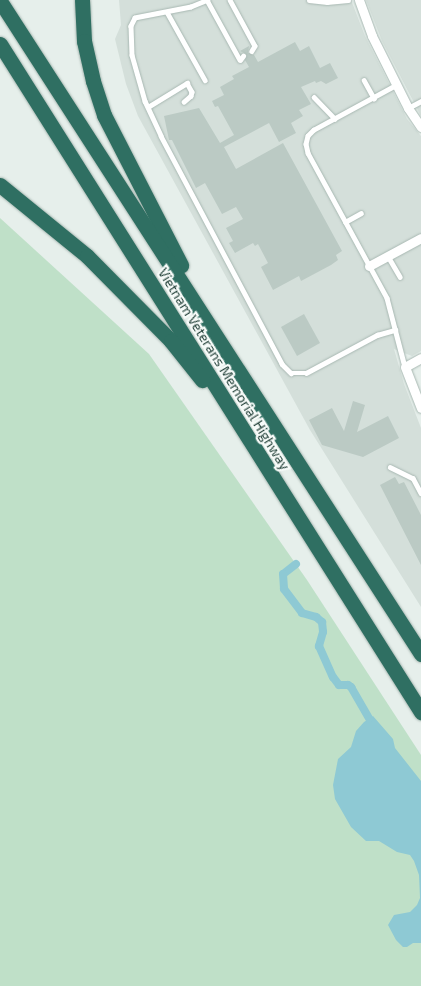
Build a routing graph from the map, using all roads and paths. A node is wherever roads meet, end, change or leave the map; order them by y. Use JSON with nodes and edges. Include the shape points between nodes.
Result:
{"nodes":[{"id":1,"x":82,"y":0,"type":"edge"},
{"id":2,"x":208,"y":0,"type":"edge"},
{"id":3,"x":230,"y":0,"type":"edge"},
{"id":4,"x":309,"y":0,"type":"edge"},
{"id":5,"x":348,"y":0,"type":"edge"},
{"id":6,"x":359,"y":0,"type":"edge"},
{"id":7,"x":0,"y":1,"type":"edge"},
{"id":8,"x":167,"y":12,"type":"junction"},
{"id":9,"x":0,"y":44,"type":"edge"},
{"id":10,"x":252,"y":52,"type":"dead end"},
{"id":11,"x":243,"y":56,"type":"dead end"},
{"id":12,"x":204,"y":80,"type":"dead end"},
{"id":13,"x":364,"y":80,"type":"dead end"},
{"id":14,"x":397,"y":85,"type":"junction"},
{"id":15,"x":314,"y":97,"type":"dead end"},
{"id":16,"x":374,"y":98,"type":"junction"},
{"id":17,"x":160,"y":100,"type":"junction"},
{"id":18,"x":421,"y":101,"type":"edge"},
{"id":19,"x":184,"y":102,"type":"dead end"},
{"id":20,"x":148,"y":106,"type":"junction"},
{"id":21,"x":164,"y":106,"type":"dead end"},
{"id":22,"x":408,"y":108,"type":"junction"},
{"id":23,"x":335,"y":119,"type":"junction"},
{"id":24,"x":421,"y":127,"type":"edge"},
{"id":25,"x":0,"y":186,"type":"edge"},
{"id":26,"x":361,"y":213,"type":"dead end"},
{"id":27,"x":345,"y":222,"type":"junction"},
{"id":28,"x":421,"y":238,"type":"edge"},
{"id":29,"x":388,"y":256,"type":"junction"},
{"id":30,"x":370,"y":266,"type":"junction"},
{"id":31,"x":400,"y":277,"type":"dead end"},
{"id":32,"x":395,"y":330,"type":"junction"},
{"id":33,"x":225,"y":348,"type":"junction"},
{"id":34,"x":421,"y":358,"type":"edge"},
{"id":35,"x":405,"y":367,"type":"junction"},
{"id":36,"x":421,"y":408,"type":"edge"},
{"id":37,"x":240,"y":426,"type":"junction"},
{"id":38,"x":390,"y":467,"type":"dead end"},
{"id":39,"x":421,"y":493,"type":"edge"},
{"id":40,"x":421,"y":654,"type":"edge"},
{"id":41,"x":421,"y":712,"type":"edge"}],
"edges":[{"from":1,"to":33,"type":"highway","via":[[84,41],[104,115]]},
{"from":2,"to":8,"type":"lane"},
{"from":2,"to":11,"type":"lane","via":[[240,60]]},
{"from":3,"to":10,"type":"lane","via":[[255,46]]},
{"from":4,"to":5,"type":"lane"},
{"from":6,"to":14,"type":"street","via":[[372,36]]},
{"from":7,"to":33,"type":"highway","name":"Vietnam Veterans Memorial Highway"},
{"from":8,"to":12,"type":"lane"},
{"from":8,"to":20,"type":"lane","via":[[136,18],[131,26],[132,54]]},
{"from":9,"to":37,"type":"highway","name":"Vietnam Veterans Memorial Highway"},
{"from":13,"to":16,"type":"lane"},
{"from":14,"to":16,"type":"lane"},
{"from":14,"to":22,"type":"street"},
{"from":15,"to":23,"type":"lane"},
{"from":16,"to":23,"type":"lane"},
{"from":17,"to":19,"type":"lane","via":[[187,84],[192,92]]},
{"from":17,"to":20,"type":"lane"},
{"from":17,"to":21,"type":"lane"},
{"from":18,"to":22,"type":"lane"},
{"from":20,"to":32,"type":"lane","via":[[217,243],[287,371],[306,373],[377,335]]},
{"from":22,"to":24,"type":"street"},
{"from":23,"to":27,"type":"lane","via":[[314,130],[306,144]]},
{"from":25,"to":37,"type":"highway","via":[[87,256],[171,341]]},
{"from":26,"to":27,"type":"lane"},
{"from":27,"to":30,"type":"lane"},
{"from":28,"to":29,"type":"street"},
{"from":29,"to":30,"type":"street"},
{"from":29,"to":31,"type":"lane"},
{"from":30,"to":32,"type":"lane","via":[[387,298]]},
{"from":32,"to":35,"type":"lane"},
{"from":33,"to":40,"type":"highway","name":"Vietnam Veterans Memorial Highway"},
{"from":34,"to":35,"type":"street"},
{"from":35,"to":36,"type":"street"},
{"from":37,"to":41,"type":"highway","name":"Vietnam Veterans Memorial Highway"},
{"from":38,"to":39,"type":"lane","via":[[413,478]]}]}
